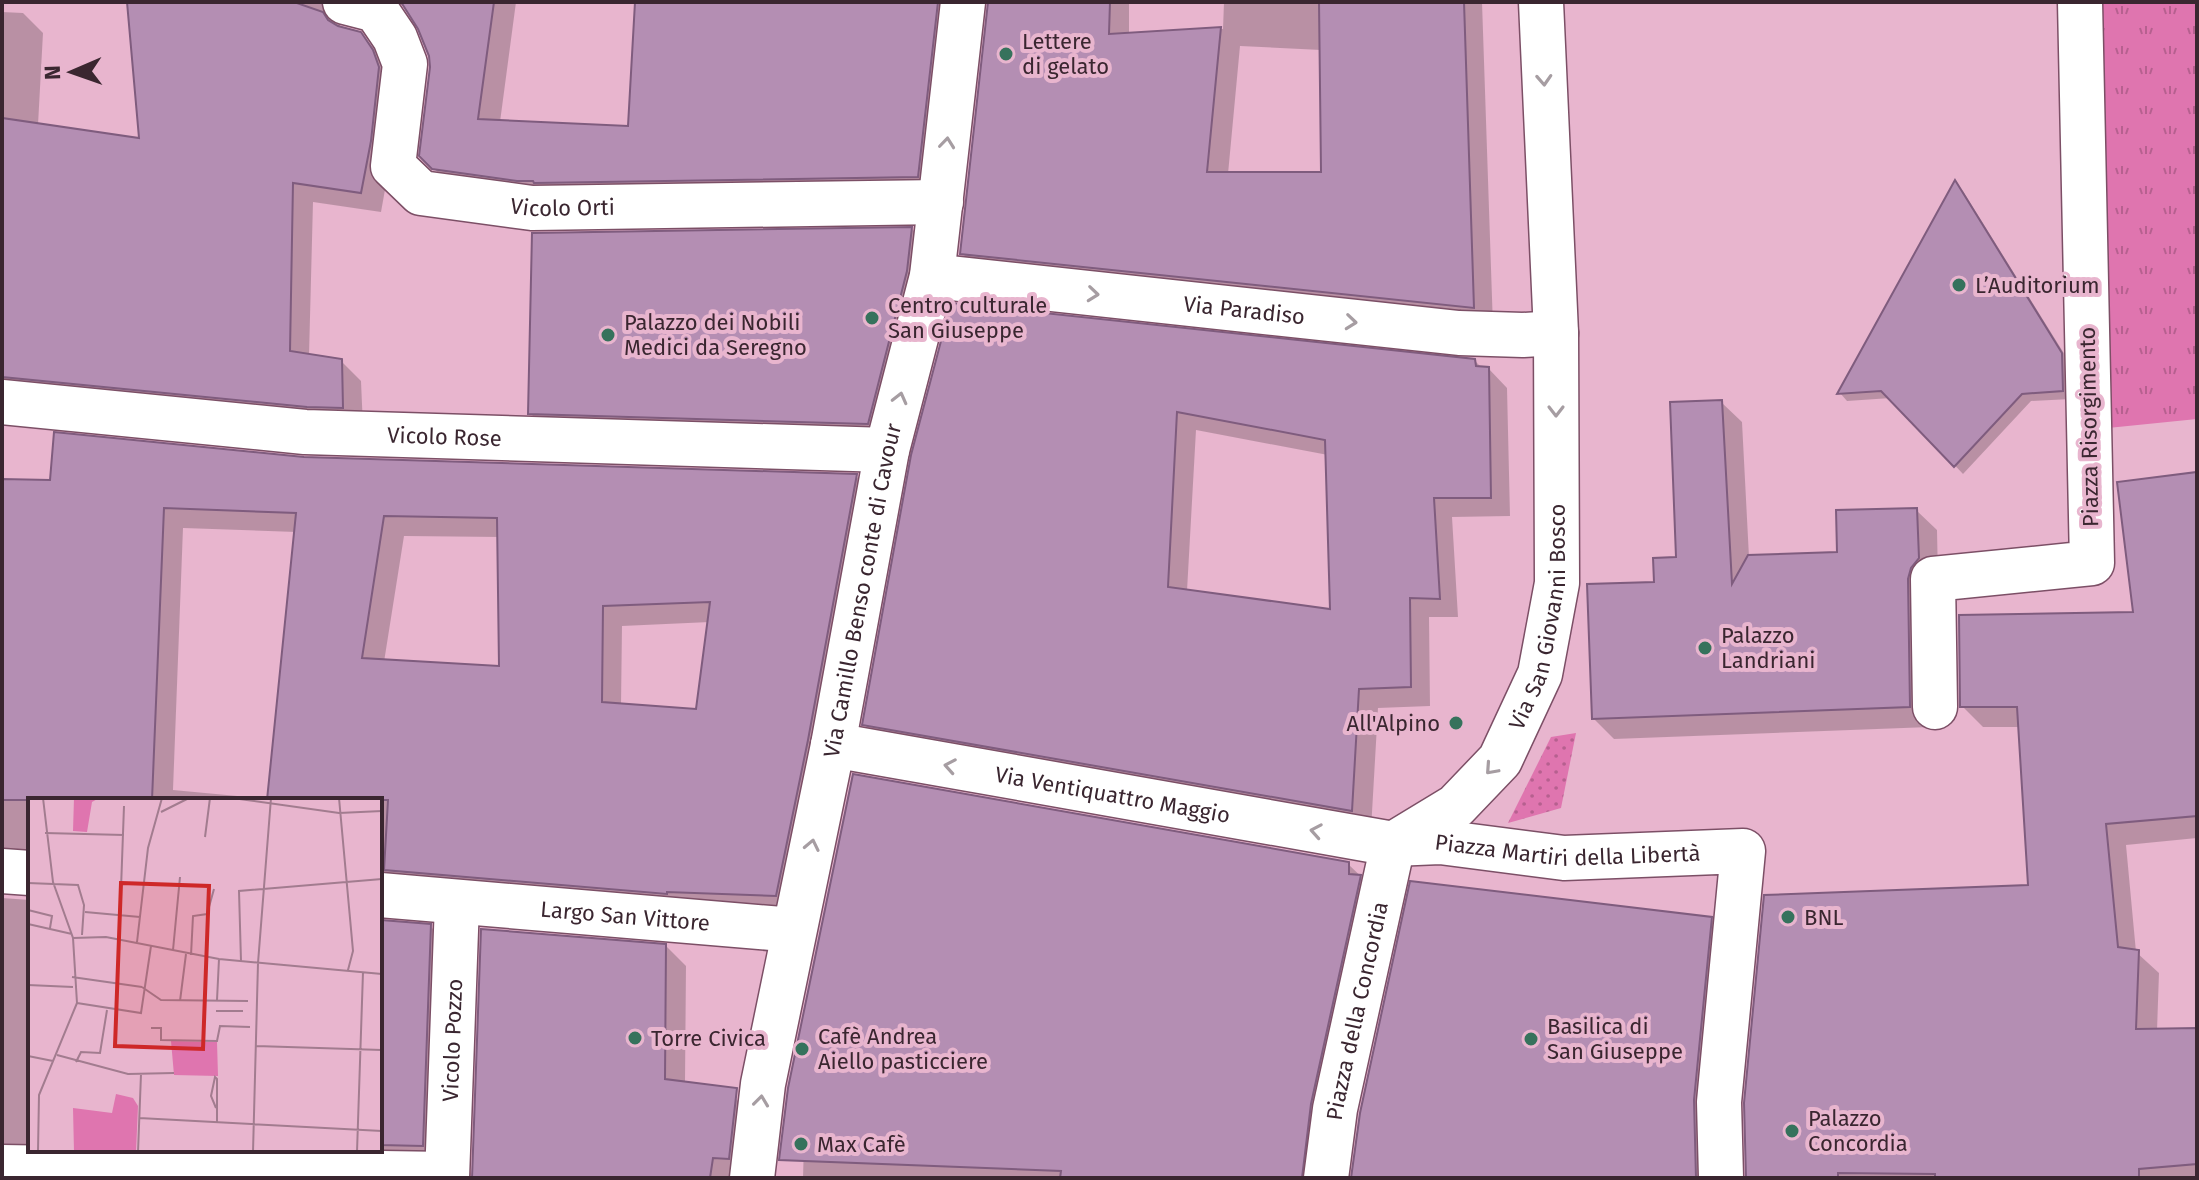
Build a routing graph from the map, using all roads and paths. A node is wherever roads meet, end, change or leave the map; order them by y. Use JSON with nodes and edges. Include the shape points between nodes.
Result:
{"nodes":[{"id":1,"x":345,"y":2,"type":"edge"},
{"id":2,"x":963,"y":2,"type":"edge"},
{"id":3,"x":1541,"y":2,"type":"edge"},
{"id":4,"x":2080,"y":2,"type":"edge"},
{"id":5,"x":941,"y":202,"type":"junction"},
{"id":6,"x":932,"y":276,"type":"junction"},
{"id":7,"x":1556,"y":333,"type":"junction"},
{"id":8,"x":2,"y":402,"type":"edge"},
{"id":9,"x":887,"y":450,"type":"junction"},
{"id":10,"x":1935,"y":707,"type":"dead end"},
{"id":11,"x":833,"y":745,"type":"junction"},
{"id":12,"x":1393,"y":844,"type":"junction"},
{"id":13,"x":2,"y":871,"type":"edge"},
{"id":14,"x":28,"y":873,"type":"edge"},
{"id":15,"x":382,"y":895,"type":"edge"},
{"id":16,"x":457,"y":903,"type":"junction"},
{"id":17,"x":794,"y":930,"type":"junction"},
{"id":18,"x":2,"y":1167,"type":"edge"},
{"id":19,"x":447,"y":1176,"type":"edge"},
{"id":20,"x":752,"y":1178,"type":"edge"},
{"id":21,"x":1326,"y":1178,"type":"edge"},
{"id":22,"x":1721,"y":1178,"type":"edge"}],
"edges":[{"from":1,"to":5,"type":"street","name":"Vicolo Orti","via":[[376,10],[395,38],[405,64],[393,166],[421,193],[532,208]]},
{"from":5,"to":2,"type":"street","name":"Via Camillo Benso conte di Cavour","one_way":true},
{"from":3,"to":7,"type":"street","one_way":true},
{"from":4,"to":10,"type":"street","name":"Piazza Risorgimento","via":[[2092,563],[1933,579]]},
{"from":5,"to":6,"type":"street","name":"Via Camillo Benso conte di Cavour"},
{"from":6,"to":7,"type":"street","name":"Via Paradiso","one_way":true,"via":[[1459,333]]},
{"from":9,"to":6,"type":"street","name":"Via Camillo Benso conte di Cavour","one_way":true},
{"from":7,"to":12,"type":"street","name":"Via San Giovanni Bosco","one_way":true,"via":[[1557,583],[1540,674],[1500,760],[1456,806]]},
{"from":8,"to":9,"type":"street","name":"Vicolo Rose","via":[[305,432]]},
{"from":9,"to":11,"type":"street","name":"Via Camillo Benso conte di Cavour"},
{"from":12,"to":11,"type":"street","name":"Via Ventiquattro Maggio","one_way":true},
{"from":17,"to":11,"type":"street","name":"Via Camillo Benso conte di Cavour","one_way":true},
{"from":12,"to":21,"type":"street","name":"Piazza della Concordia","via":[[1335,1109]]},
{"from":12,"to":22,"type":"street","name":"Piazza Martiri della Libertà","via":[[1440,842],[1564,858],[1743,851],[1719,1102]]},
{"from":13,"to":14,"type":"street"},
{"from":15,"to":16,"type":"street","name":"Largo San Vittore"},
{"from":16,"to":17,"type":"street","name":"Largo San Vittore"},
{"from":16,"to":19,"type":"street","name":"Vicolo Pozzo"},
{"from":20,"to":17,"type":"street","name":"Via Camillo Benso conte di Cavour","one_way":true,"via":[[763,1084]]},
{"from":18,"to":19,"type":"street"}]}
